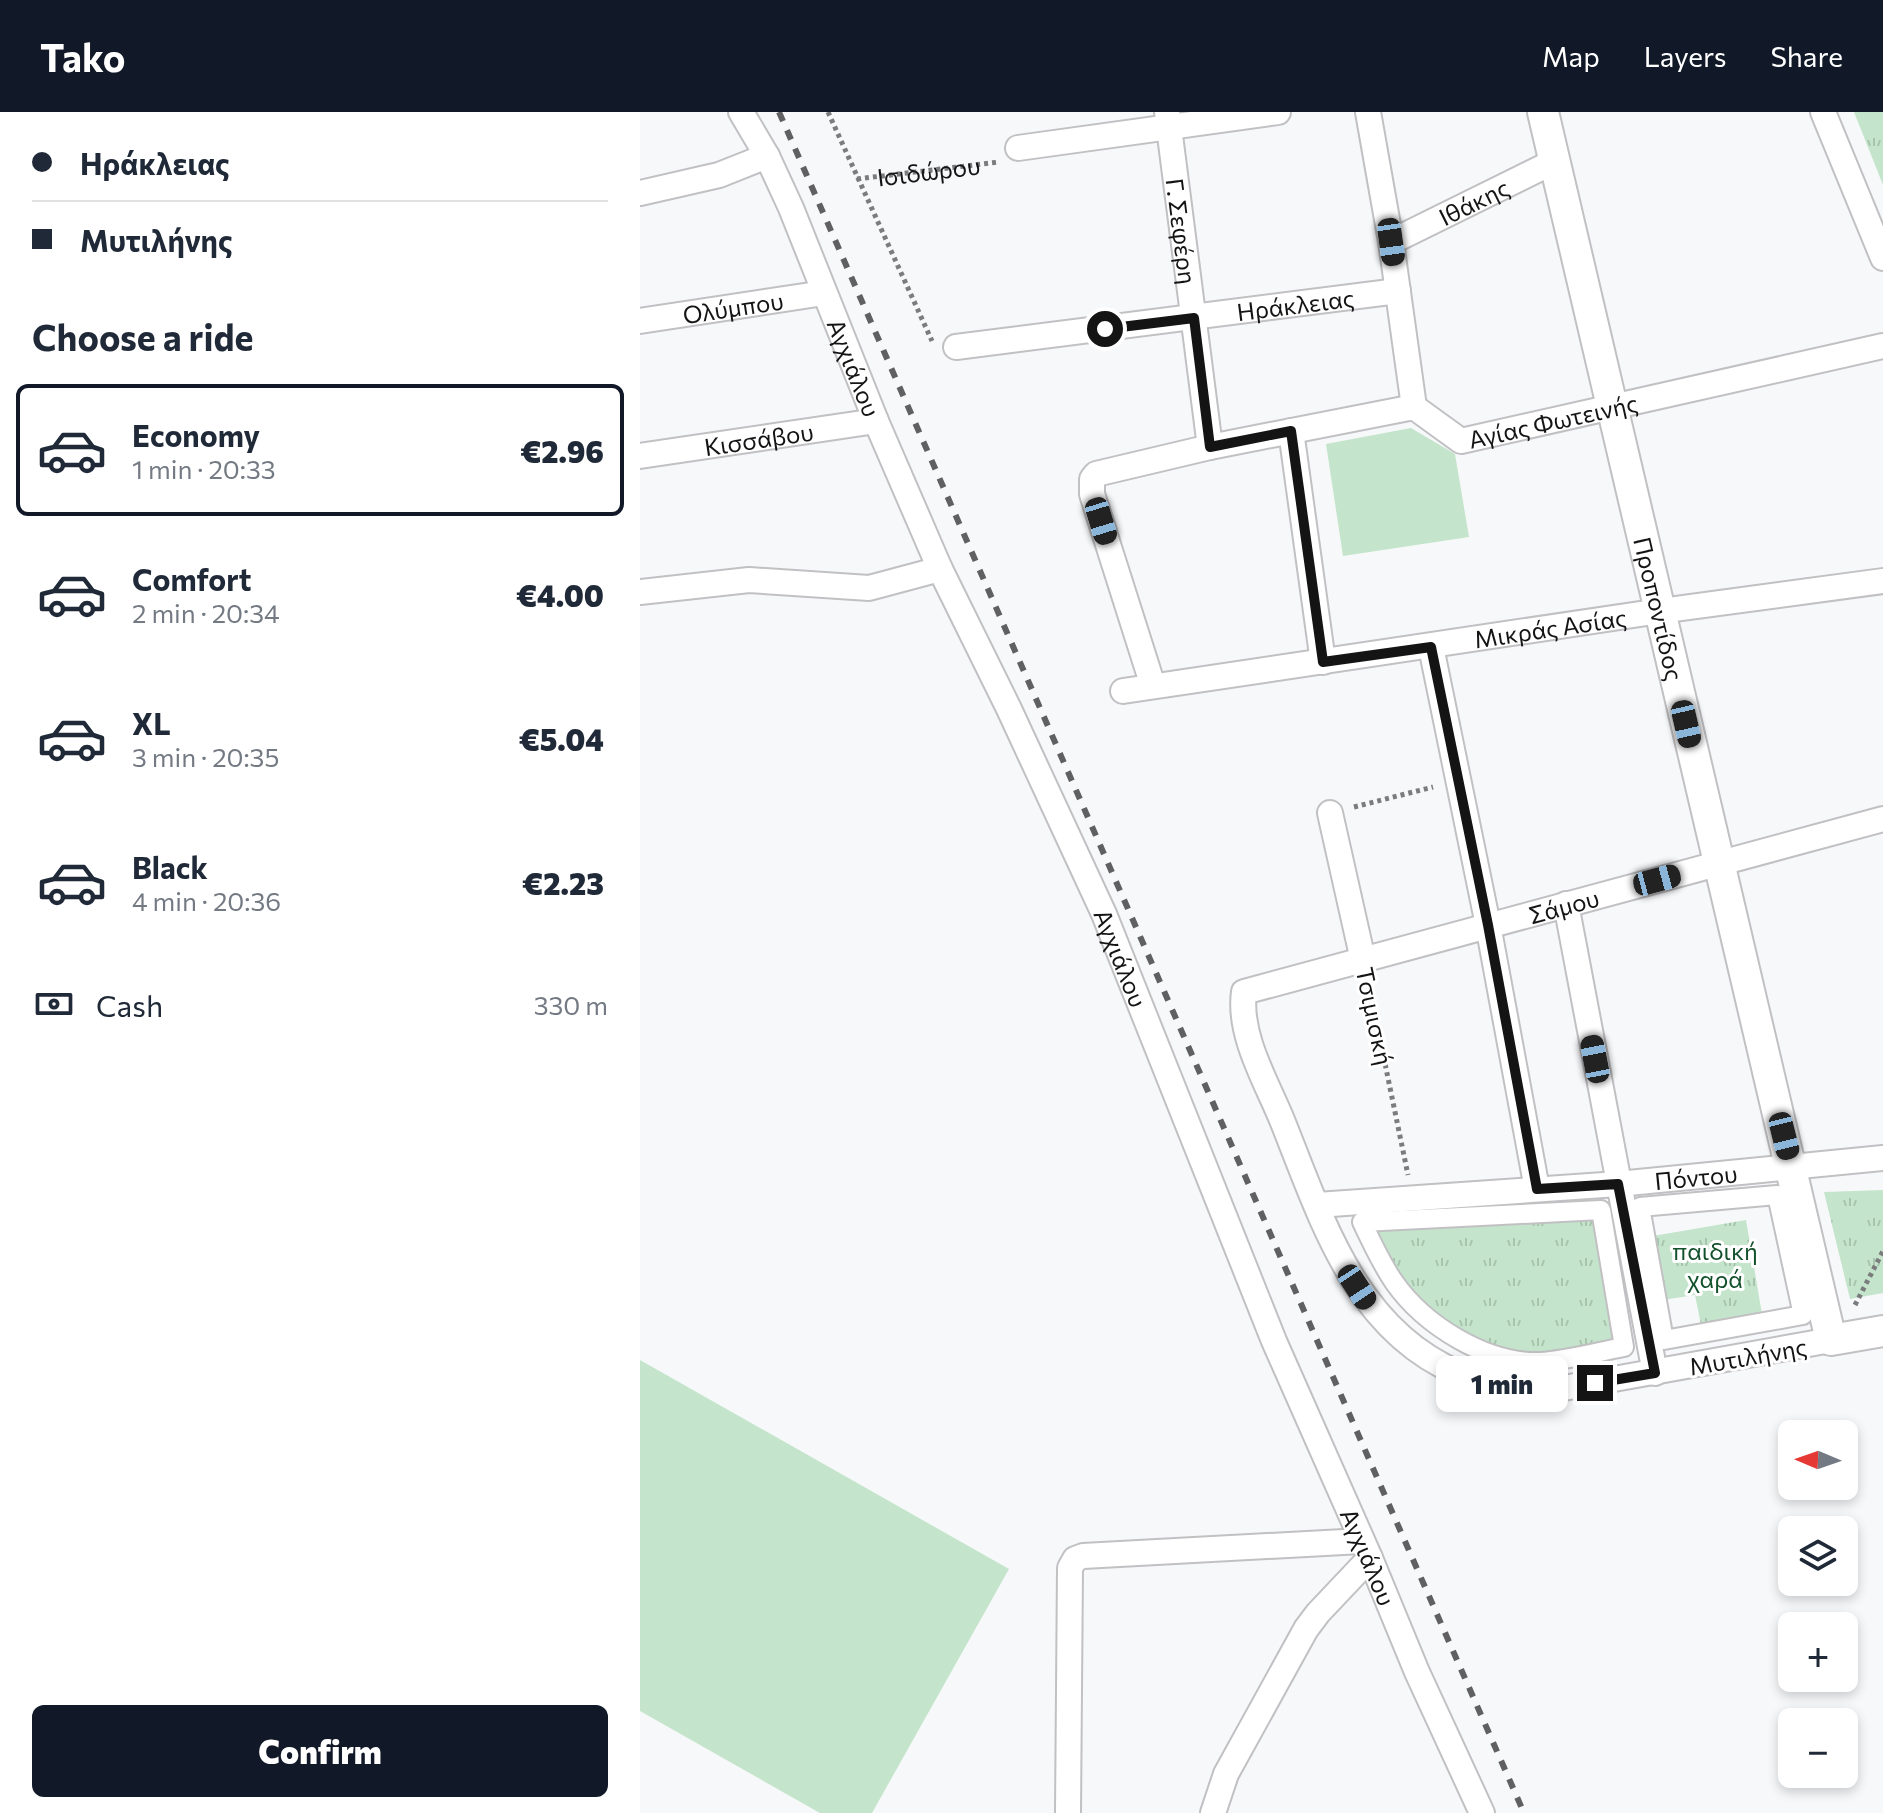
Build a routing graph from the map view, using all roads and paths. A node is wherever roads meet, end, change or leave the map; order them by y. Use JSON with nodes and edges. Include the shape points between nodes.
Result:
{"nodes":[{"id":1,"x":741,"y":112,"type":"edge"},
{"id":2,"x":828,"y":112,"type":"edge"},
{"id":3,"x":1278,"y":112,"type":"edge"},
{"id":4,"x":1368,"y":112,"type":"edge"},
{"id":5,"x":1543,"y":112,"type":"edge"},
{"id":6,"x":1823,"y":112,"type":"edge"},
{"id":7,"x":1168,"y":119,"type":"edge"},
{"id":8,"x":1018,"y":148,"type":"joint"},
{"id":9,"x":767,"y":156,"type":"junction"},
{"id":10,"x":1555,"y":161,"type":"junction"},
{"id":11,"x":857,"y":179,"type":"junction"},
{"id":12,"x":640,"y":193,"type":"edge"},
{"id":13,"x":1391,"y":242,"type":"junction"},
{"id":14,"x":1883,"y":258,"type":"edge"},
{"id":15,"x":1398,"y":291,"type":"junction"},
{"id":16,"x":824,"y":293,"type":"junction"},
{"id":17,"x":1194,"y":318,"type":"junction"},
{"id":18,"x":640,"y":321,"type":"edge"},
{"id":19,"x":1883,"y":346,"type":"edge"},
{"id":20,"x":956,"y":347,"type":"joint"},
{"id":21,"x":1414,"y":407,"type":"junction"},
{"id":22,"x":1613,"y":407,"type":"junction"},
{"id":23,"x":876,"y":421,"type":"junction"},
{"id":24,"x":1291,"y":431,"type":"junction"},
{"id":25,"x":1210,"y":447,"type":"junction"},
{"id":26,"x":640,"y":456,"type":"edge"},
{"id":27,"x":940,"y":569,"type":"junction"},
{"id":28,"x":1883,"y":581,"type":"edge"},
{"id":29,"x":640,"y":592,"type":"edge"},
{"id":30,"x":1660,"y":611,"type":"junction"},
{"id":31,"x":1431,"y":647,"type":"junction"},
{"id":32,"x":1323,"y":662,"type":"junction"},
{"id":33,"x":1153,"y":686,"type":"junction"},
{"id":34,"x":1123,"y":691,"type":"dead end"},
{"id":35,"x":1460,"y":781,"type":"junction"},
{"id":36,"x":1330,"y":813,"type":"joint"},
{"id":37,"x":1883,"y":819,"type":"edge"},
{"id":38,"x":1718,"y":864,"type":"junction"},
{"id":39,"x":1566,"y":904,"type":"junction"},
{"id":40,"x":1488,"y":925,"type":"junction"},
{"id":41,"x":1363,"y":960,"type":"junction"},
{"id":42,"x":1244,"y":992,"type":"joint"},
{"id":43,"x":1883,"y":1158,"type":"edge"},
{"id":44,"x":1792,"y":1167,"type":"junction"},
{"id":45,"x":1618,"y":1184,"type":"junction"},
{"id":46,"x":1537,"y":1189,"type":"junction"},
{"id":47,"x":1777,"y":1195,"type":"joint"},
{"id":48,"x":1413,"y":1199,"type":"junction"},
{"id":49,"x":1317,"y":1205,"type":"junction"},
{"id":50,"x":1883,"y":1331,"type":"edge"},
{"id":51,"x":1831,"y":1340,"type":"junction"},
{"id":52,"x":1624,"y":1347,"type":"joint"},
{"id":53,"x":1655,"y":1373,"type":"junction"},
{"id":54,"x":1366,"y":1550,"type":"junction"},
{"id":55,"x":1068,"y":1813,"type":"edge"},
{"id":56,"x":1213,"y":1813,"type":"edge"},
{"id":57,"x":1482,"y":1813,"type":"edge"}],
"edges":[{"from":1,"to":9,"type":"street","name":"Αγχιάλου"},
{"from":2,"to":11,"type":"path"},
{"from":3,"to":7,"type":"street"},
{"from":4,"to":13,"type":"street"},
{"from":5,"to":10,"type":"street","name":"Προποντίδος"},
{"from":6,"to":14,"type":"street"},
{"from":7,"to":8,"type":"street"},
{"from":7,"to":17,"type":"street","name":"Γ. Σεφέρη"},
{"from":8,"to":11,"type":"path","name":"Ισιδώρου","via":[[998,163]]},
{"from":9,"to":12,"type":"street","via":[[719,175]]},
{"from":9,"to":16,"type":"street","name":"Αγχιάλου"},
{"from":10,"to":13,"type":"street","name":"Ιθάκης"},
{"from":10,"to":22,"type":"street","name":"Προποντίδος"},
{"from":11,"to":20,"type":"path","via":[[934,343]]},
{"from":13,"to":15,"type":"street"},
{"from":15,"to":17,"type":"street","name":"Ηράκλειας"},
{"from":15,"to":21,"type":"street"},
{"from":16,"to":18,"type":"street","name":"Ολύμπου"},
{"from":16,"to":23,"type":"street","name":"Αγχιάλου"},
{"from":17,"to":20,"type":"street","name":"Ηράκλειας"},
{"from":17,"to":25,"type":"street","name":"Γ. Σεφέρη"},
{"from":19,"to":22,"type":"street","name":"Αγίας Φωτεινής"},
{"from":21,"to":22,"type":"street","name":"Αγίας Φωτεινής","via":[[1461,441]]},
{"from":21,"to":24,"type":"street"},
{"from":22,"to":30,"type":"street","name":"Προποντίδος"},
{"from":23,"to":26,"type":"street","name":"Κισσάβου"},
{"from":23,"to":27,"type":"street","name":"Αγχιάλου"},
{"from":24,"to":25,"type":"street"},
{"from":24,"to":32,"type":"street"},
{"from":25,"to":33,"type":"street","via":[[1107,470],[1092,479],[1092,494]]},
{"from":27,"to":29,"type":"street","via":[[869,588],[749,580]]},
{"from":27,"to":54,"type":"street","name":"Αγχιάλου","via":[[1104,914],[1274,1341]]},
{"from":28,"to":30,"type":"street","name":"Μικράς Ασίας"},
{"from":30,"to":31,"type":"street","name":"Μικράς Ασίας"},
{"from":30,"to":38,"type":"street","name":"Προποντίδος"},
{"from":31,"to":32,"type":"street","name":"Μικράς Ασίας"},
{"from":31,"to":35,"type":"street"},
{"from":32,"to":33,"type":"street","name":"Μικράς Ασίας"},
{"from":33,"to":34,"type":"street","name":"Μικράς Ασίας"},
{"from":35,"to":36,"type":"path"},
{"from":35,"to":40,"type":"street"},
{"from":36,"to":41,"type":"street","name":"Τσιμισκή"},
{"from":37,"to":38,"type":"street","name":"Σάμου"},
{"from":38,"to":39,"type":"street","name":"Σάμου"},
{"from":38,"to":44,"type":"street","name":"Προποντίδος"},
{"from":39,"to":40,"type":"street","name":"Σάμου"},
{"from":39,"to":45,"type":"street"},
{"from":40,"to":41,"type":"street","name":"Σάμου"},
{"from":40,"to":46,"type":"street"},
{"from":41,"to":42,"type":"street","name":"Σάμου"},
{"from":41,"to":48,"type":"path","name":"Τσιμισκή"},
{"from":42,"to":49,"type":"street","name":"Μυτιλήνης","via":[[1248,1032]]},
{"from":43,"to":44,"type":"street","name":"Πόντου"},
{"from":44,"to":45,"type":"street","name":"Πόντου"},
{"from":44,"to":51,"type":"street","name":"Προποντίδος"},
{"from":45,"to":46,"type":"street","name":"Πόντου"},
{"from":45,"to":53,"type":"street"},
{"from":46,"to":48,"type":"street","name":"Πόντου"},
{"from":47,"to":47,"type":"street","via":[[1640,1207],[1664,1340],[1803,1315]]},
{"from":48,"to":49,"type":"street","name":"Πόντου"},
{"from":49,"to":53,"type":"street","name":"Μυτιλήνης","via":[[1347,1270],[1375,1312],[1411,1347],[1447,1369],[1486,1384],[1529,1391]]},
{"from":50,"to":51,"type":"street","name":"Μυτιλήνης"},
{"from":51,"to":53,"type":"street","name":"Μυτιλήνης"},
{"from":52,"to":52,"type":"street","via":[[1601,1210],[1362,1222],[1403,1293],[1434,1322],[1472,1345],[1500,1357],[1538,1362]]},
{"from":54,"to":55,"type":"street","via":[[1075,1559],[1070,1568]]},
{"from":54,"to":56,"type":"street","via":[[1306,1629],[1226,1774]]},
{"from":54,"to":57,"type":"street","name":"Αγχιάλου"}]}
